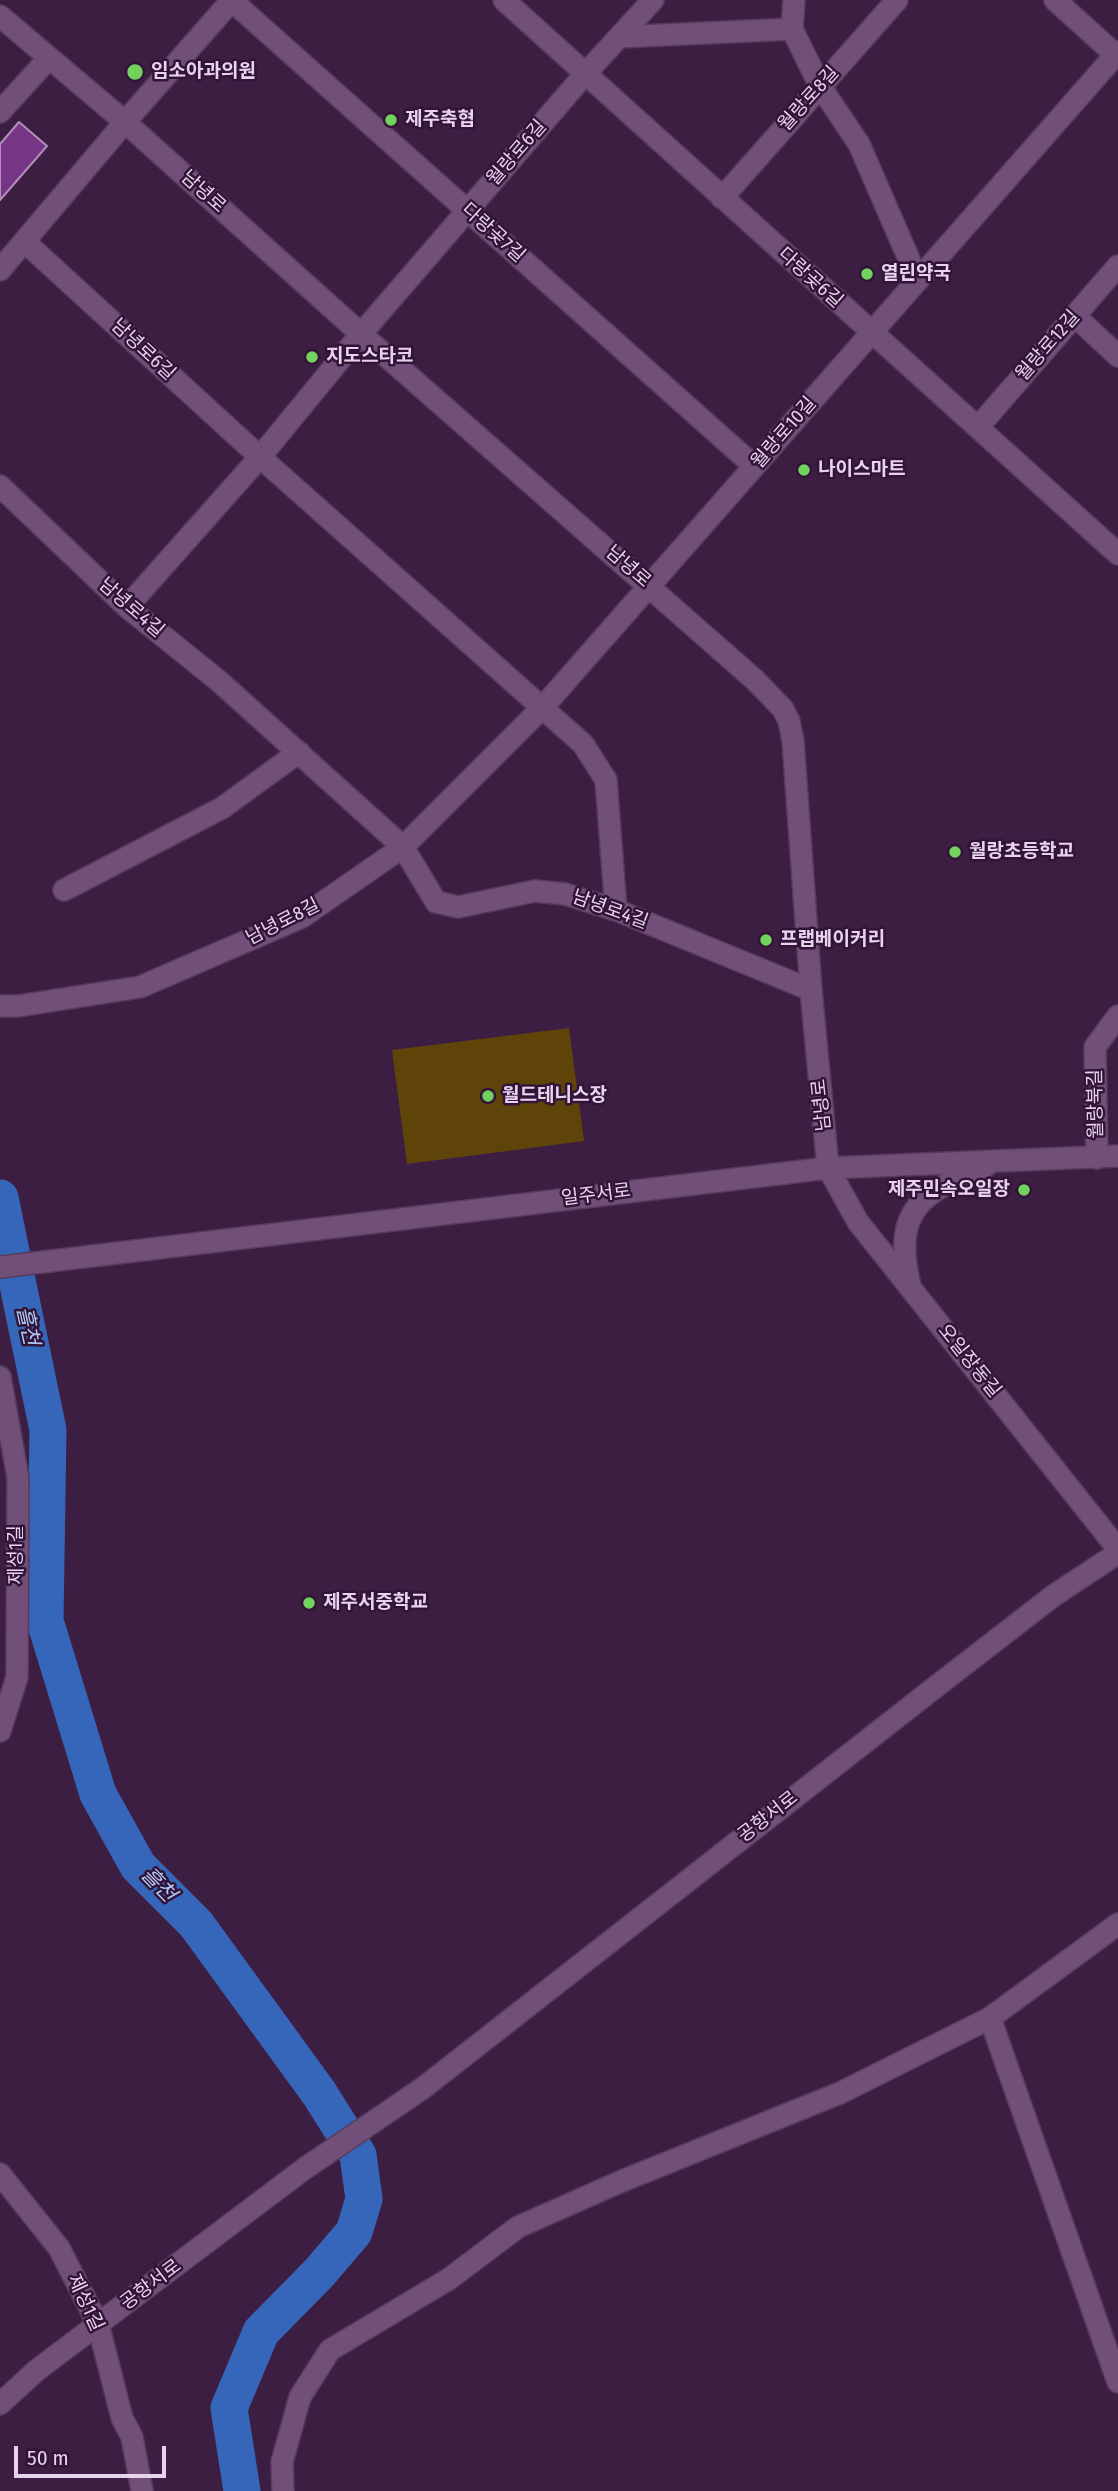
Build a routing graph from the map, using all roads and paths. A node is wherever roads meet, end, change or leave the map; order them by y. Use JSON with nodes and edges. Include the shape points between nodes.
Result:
{"nodes":[{"id":1,"x":232,"y":0,"type":"edge"},
{"id":2,"x":504,"y":0,"type":"edge"},
{"id":3,"x":653,"y":0,"type":"edge"},
{"id":4,"x":794,"y":0,"type":"edge"},
{"id":5,"x":897,"y":0,"type":"edge"},
{"id":6,"x":1055,"y":0,"type":"edge"},
{"id":7,"x":0,"y":16,"type":"edge"},
{"id":8,"x":792,"y":29,"type":"junction"},
{"id":9,"x":619,"y":37,"type":"junction"},
{"id":10,"x":1117,"y":55,"type":"edge"},
{"id":11,"x":48,"y":59,"type":"junction"},
{"id":12,"x":585,"y":74,"type":"junction"},
{"id":13,"x":820,"y":86,"type":"junction"},
{"id":14,"x":0,"y":112,"type":"edge"},
{"id":15,"x":125,"y":122,"type":"junction"},
{"id":16,"x":722,"y":198,"type":"junction"},
{"id":17,"x":468,"y":211,"type":"junction"},
{"id":18,"x":25,"y":242,"type":"junction"},
{"id":19,"x":1118,"y":266,"type":"edge"},
{"id":20,"x":0,"y":270,"type":"edge"},
{"id":21,"x":918,"y":280,"type":"junction"},
{"id":22,"x":1074,"y":316,"type":"junction"},
{"id":23,"x":871,"y":333,"type":"junction"},
{"id":24,"x":361,"y":334,"type":"junction"},
{"id":25,"x":1118,"y":356,"type":"edge"},
{"id":26,"x":979,"y":426,"type":"junction"},
{"id":27,"x":260,"y":457,"type":"junction"},
{"id":28,"x":754,"y":466,"type":"junction"},
{"id":29,"x":0,"y":486,"type":"edge"},
{"id":30,"x":1118,"y":554,"type":"edge"},
{"id":31,"x":649,"y":586,"type":"junction"},
{"id":32,"x":127,"y":607,"type":"junction"},
{"id":33,"x":543,"y":707,"type":"junction"},
{"id":34,"x":299,"y":752,"type":"junction"},
{"id":35,"x":402,"y":847,"type":"junction"},
{"id":36,"x":64,"y":890,"type":"dead end"},
{"id":37,"x":617,"y":910,"type":"junction"},
{"id":38,"x":811,"y":990,"type":"junction"},
{"id":39,"x":0,"y":1006,"type":"edge"},
{"id":40,"x":1118,"y":1016,"type":"edge"},
{"id":41,"x":1108,"y":1157,"type":"edge"},
{"id":42,"x":1000,"y":1161,"type":"junction"},
{"id":43,"x":828,"y":1168,"type":"junction"},
{"id":44,"x":0,"y":1266,"type":"edge"},
{"id":45,"x":910,"y":1288,"type":"junction"},
{"id":46,"x":0,"y":1377,"type":"edge"},
{"id":47,"x":1118,"y":1551,"type":"edge"},
{"id":48,"x":0,"y":1731,"type":"edge"},
{"id":49,"x":1118,"y":1924,"type":"edge"},
{"id":50,"x":990,"y":2018,"type":"junction"},
{"id":51,"x":0,"y":2174,"type":"edge"},
{"id":52,"x":98,"y":2324,"type":"junction"},
{"id":53,"x":1118,"y":2382,"type":"edge"},
{"id":54,"x":0,"y":2404,"type":"edge"},
{"id":55,"x":142,"y":2491,"type":"edge"},
{"id":56,"x":283,"y":2491,"type":"edge"}],
"edges":[{"from":1,"to":15,"type":"street"},
{"from":1,"to":17,"type":"street","name":"다랑곶7길"},
{"from":2,"to":12,"type":"street","name":"다랑곶6길"},
{"from":3,"to":9,"type":"street","name":"월랑로6길"},
{"from":4,"to":8,"type":"street"},
{"from":5,"to":13,"type":"street","name":"월랑로8길"},
{"from":6,"to":10,"type":"street"},
{"from":7,"to":11,"type":"street","name":"남녕로"},
{"from":8,"to":9,"type":"street"},
{"from":8,"to":13,"type":"street"},
{"from":9,"to":12,"type":"street","name":"월랑로6길"},
{"from":10,"to":21,"type":"street","name":"월랑로10길"},
{"from":11,"to":14,"type":"street"},
{"from":11,"to":15,"type":"street","name":"남녕로"},
{"from":12,"to":16,"type":"street","name":"다랑곶6길"},
{"from":12,"to":17,"type":"street","name":"월랑로6길"},
{"from":13,"to":16,"type":"street","name":"월랑로8길"},
{"from":13,"to":21,"type":"street","via":[[859,144]]},
{"from":15,"to":18,"type":"street"},
{"from":15,"to":24,"type":"street","name":"남녕로"},
{"from":16,"to":23,"type":"street","name":"다랑곶6길"},
{"from":17,"to":24,"type":"street","name":"월랑로6길"},
{"from":17,"to":28,"type":"street","name":"다랑곶7길"},
{"from":18,"to":20,"type":"street"},
{"from":18,"to":27,"type":"street","name":"남녕로6길"},
{"from":19,"to":22,"type":"street","name":"월랑로12길"},
{"from":21,"to":23,"type":"street","name":"월랑로10길"},
{"from":22,"to":25,"type":"street"},
{"from":22,"to":26,"type":"street","name":"월랑로12길"},
{"from":23,"to":26,"type":"street","name":"다랑곶6길"},
{"from":23,"to":28,"type":"street","name":"월랑로10길"},
{"from":24,"to":27,"type":"street"},
{"from":24,"to":31,"type":"street","name":"남녕로"},
{"from":26,"to":30,"type":"street","name":"다랑곶6길"},
{"from":27,"to":32,"type":"street"},
{"from":27,"to":33,"type":"street","name":"남녕로6길"},
{"from":28,"to":31,"type":"street","name":"월랑로10길"},
{"from":29,"to":32,"type":"street","name":"남녕로4길"},
{"from":31,"to":33,"type":"street","name":"남녕로8길"},
{"from":31,"to":38,"type":"street","name":"남녕로","via":[[771,695],[789,721]]},
{"from":32,"to":34,"type":"street","name":"남녕로4길"},
{"from":33,"to":35,"type":"street","name":"남녕로8길"},
{"from":33,"to":37,"type":"street","via":[[583,744],[606,780]]},
{"from":34,"to":35,"type":"street","name":"남녕로4길"},
{"from":34,"to":36,"type":"street","via":[[222,808]]},
{"from":35,"to":37,"type":"street","name":"남녕로4길","via":[[436,902],[458,907],[536,891],[565,894]]},
{"from":35,"to":39,"type":"street","name":"남녕로8길","via":[[302,917],[140,987]]},
{"from":37,"to":38,"type":"street","name":"남녕로4길"},
{"from":38,"to":43,"type":"street","name":"남녕로"},
{"from":40,"to":41,"type":"street","name":"월랑북길","via":[[1095,1047]]},
{"from":41,"to":42,"type":"street","name":"일주서로"},
{"from":42,"to":43,"type":"street","name":"일주서로"},
{"from":42,"to":45,"type":"street","via":[[944,1186],[915,1208],[904,1251]]},
{"from":43,"to":44,"type":"street","name":"일주서로"},
{"from":43,"to":45,"type":"street","name":"오일장동길","via":[[858,1222]]},
{"from":45,"to":47,"type":"street","name":"오일장동길"},
{"from":46,"to":48,"type":"street","name":"제성1길","via":[[18,1492],[17,1677]]},
{"from":47,"to":52,"type":"street","name":"공항서로","via":[[937,1685],[417,2092],[304,2169]]},
{"from":49,"to":50,"type":"street"},
{"from":50,"to":53,"type":"street"},
{"from":50,"to":56,"type":"street","via":[[841,2092],[518,2227],[449,2279],[330,2350],[300,2397],[282,2462]]},
{"from":51,"to":52,"type":"street","name":"제성1길","via":[[60,2248]]},
{"from":52,"to":54,"type":"street","name":"공항서로"},
{"from":52,"to":55,"type":"street","name":"제성1길","via":[[122,2418],[132,2437]]}]}
